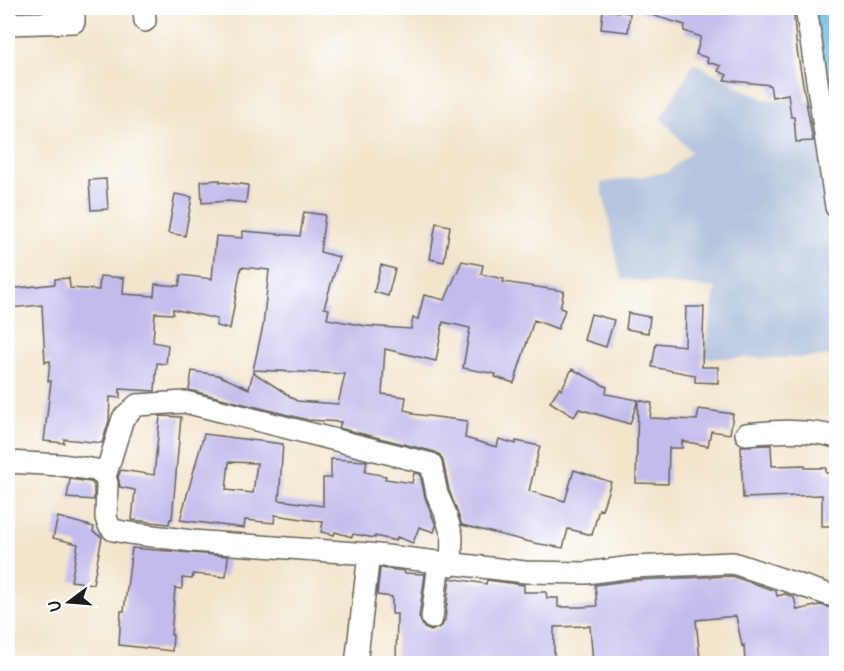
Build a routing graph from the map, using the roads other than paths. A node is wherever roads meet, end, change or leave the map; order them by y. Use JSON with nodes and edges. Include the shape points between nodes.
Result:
{"nodes":[{"id":1,"x":74,"y":8,"type":"edge"},
{"id":2,"x":806,"y":8,"type":"edge"},
{"id":3,"x":8,"y":24,"type":"edge"},
{"id":4,"x":837,"y":207,"type":"edge"},
{"id":5,"x":746,"y":434,"type":"dead end"},
{"id":6,"x":837,"y":437,"type":"edge"},
{"id":7,"x":8,"y":462,"type":"edge"},
{"id":8,"x":105,"y":477,"type":"junction"},
{"id":9,"x":369,"y":554,"type":"junction"},
{"id":10,"x":445,"y":564,"type":"junction"},
{"id":11,"x":837,"y":597,"type":"edge"},
{"id":12,"x":432,"y":618,"type":"dead end"},
{"id":13,"x":356,"y":663,"type":"edge"}],
"edges":[{"from":1,"to":3,"type":"street","via":[[74,22]]},
{"from":2,"to":4,"type":"street"},
{"from":5,"to":6,"type":"street","via":[[774,431]]},
{"from":7,"to":8,"type":"street","via":[[96,470]]},
{"from":8,"to":9,"type":"street","via":[[106,519],[113,530],[192,541]]},
{"from":8,"to":10,"type":"street","via":[[123,418],[137,405],[185,402],[233,413],[431,464],[452,536]]},
{"from":9,"to":10,"type":"street"},
{"from":9,"to":13,"type":"street"},
{"from":10,"to":11,"type":"street","via":[[586,573],[733,563]]},
{"from":10,"to":12,"type":"street"}]}
